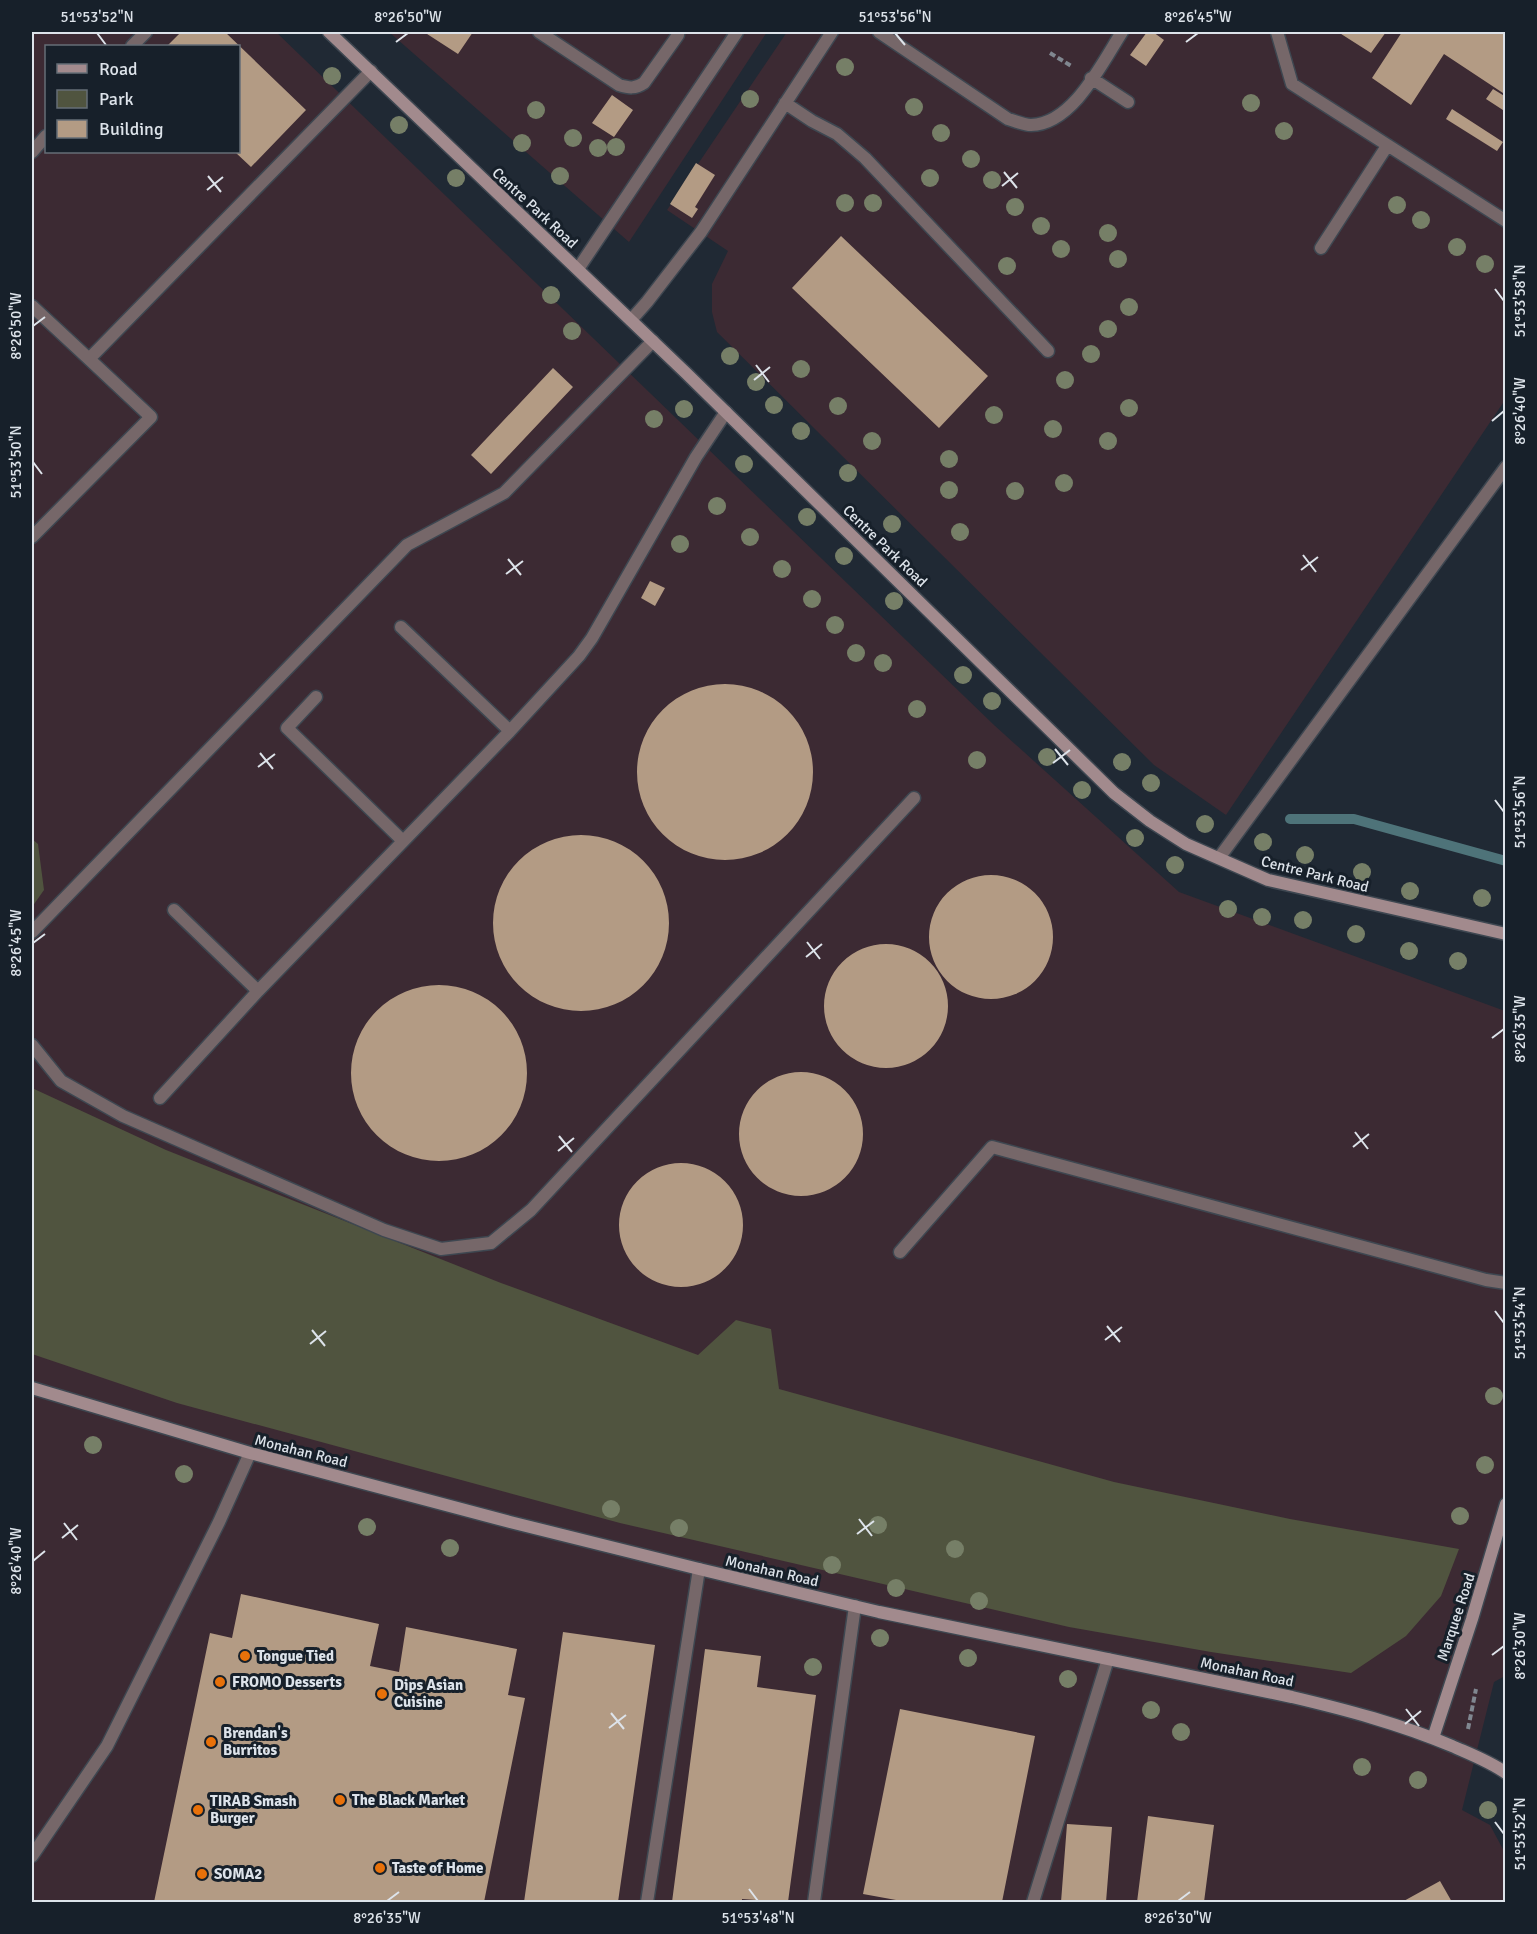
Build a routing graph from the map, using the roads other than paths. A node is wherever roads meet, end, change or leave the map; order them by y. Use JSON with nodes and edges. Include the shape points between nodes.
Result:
{"nodes":[{"id":1,"x":146,"y":32,"type":"edge"},
{"id":2,"x":329,"y":32,"type":"edge"},
{"id":3,"x":539,"y":32,"type":"edge"},
{"id":4,"x":678,"y":32,"type":"edge"},
{"id":5,"x":737,"y":32,"type":"edge"},
{"id":6,"x":832,"y":32,"type":"edge"},
{"id":7,"x":879,"y":32,"type":"edge"},
{"id":8,"x":1122,"y":32,"type":"edge"},
{"id":9,"x":1276,"y":32,"type":"edge"},
{"id":10,"x":133,"y":45,"type":"edge"},
{"id":11,"x":371,"y":71,"type":"junction"},
{"id":12,"x":1091,"y":78,"type":"junction"},
{"id":13,"x":1128,"y":102,"type":"dead end"},
{"id":14,"x":785,"y":103,"type":"junction"},
{"id":15,"x":45,"y":137,"type":"edge"},
{"id":16,"x":1387,"y":146,"type":"junction"},
{"id":17,"x":32,"y":152,"type":"edge"},
{"id":18,"x":1506,"y":221,"type":"edge"},
{"id":19,"x":1321,"y":248,"type":"dead end"},
{"id":20,"x":578,"y":269,"type":"junction"},
{"id":21,"x":32,"y":306,"type":"edge"},
{"id":22,"x":631,"y":320,"type":"junction"},
{"id":23,"x":653,"y":341,"type":"junction"},
{"id":24,"x":1048,"y":351,"type":"dead end"},
{"id":25,"x":89,"y":359,"type":"junction"},
{"id":26,"x":726,"y":412,"type":"junction"},
{"id":27,"x":1506,"y":467,"type":"edge"},
{"id":28,"x":32,"y":537,"type":"edge"},
{"id":29,"x":401,"y":627,"type":"dead end"},
{"id":30,"x":316,"y":697,"type":"dead end"},
{"id":31,"x":510,"y":731,"type":"junction"},
{"id":32,"x":914,"y":798,"type":"dead end"},
{"id":33,"x":403,"y":841,"type":"junction"},
{"id":34,"x":1219,"y":858,"type":"junction"},
{"id":35,"x":174,"y":910,"type":"dead end"},
{"id":36,"x":32,"y":932,"type":"edge"},
{"id":37,"x":1506,"y":934,"type":"edge"},
{"id":38,"x":258,"y":992,"type":"junction"},
{"id":39,"x":32,"y":1045,"type":"edge"},
{"id":40,"x":160,"y":1098,"type":"dead end"},
{"id":41,"x":900,"y":1252,"type":"dead end"},
{"id":42,"x":1506,"y":1283,"type":"edge"},
{"id":43,"x":32,"y":1388,"type":"edge"},
{"id":44,"x":250,"y":1453,"type":"junction"},
{"id":45,"x":1506,"y":1504,"type":"edge"},
{"id":46,"x":699,"y":1569,"type":"junction"},
{"id":47,"x":855,"y":1606,"type":"junction"},
{"id":48,"x":1108,"y":1659,"type":"junction"},
{"id":49,"x":1433,"y":1738,"type":"junction"},
{"id":50,"x":1506,"y":1773,"type":"edge"},
{"id":51,"x":32,"y":1856,"type":"edge"},
{"id":52,"x":647,"y":1902,"type":"edge"},
{"id":53,"x":814,"y":1902,"type":"edge"},
{"id":54,"x":1033,"y":1902,"type":"edge"}],
"edges":[{"from":1,"to":10,"type":"lane"},
{"from":2,"to":11,"type":"street","name":"Centre Park Road"},
{"from":3,"to":4,"type":"lane","via":[[619,85],[637,88]]},
{"from":5,"to":20,"type":"lane"},
{"from":6,"to":14,"type":"lane"},
{"from":7,"to":12,"type":"lane","via":[[1008,119],[1029,125],[1047,123],[1064,112]]},
{"from":8,"to":12,"type":"lane"},
{"from":9,"to":16,"type":"lane","via":[[1292,84]]},
{"from":11,"to":20,"type":"street","name":"Centre Park Road"},
{"from":11,"to":25,"type":"lane"},
{"from":12,"to":13,"type":"lane"},
{"from":14,"to":22,"type":"lane","via":[[701,232]]},
{"from":14,"to":24,"type":"lane","via":[[837,134],[865,158]]},
{"from":15,"to":17,"type":"lane"},
{"from":16,"to":18,"type":"lane"},
{"from":16,"to":19,"type":"lane"},
{"from":20,"to":22,"type":"street","name":"Centre Park Road"},
{"from":21,"to":25,"type":"lane"},
{"from":22,"to":23,"type":"street","name":"Centre Park Road"},
{"from":23,"to":26,"type":"street","name":"Centre Park Road"},
{"from":23,"to":36,"type":"lane","via":[[504,493],[407,545]]},
{"from":25,"to":28,"type":"lane","via":[[151,417]]},
{"from":26,"to":31,"type":"lane","via":[[592,638]]},
{"from":26,"to":34,"type":"street","name":"Centre Park Road","via":[[1114,793],[1186,844]]},
{"from":27,"to":34,"type":"lane"},
{"from":29,"to":31,"type":"lane"},
{"from":30,"to":33,"type":"lane","via":[[287,728]]},
{"from":31,"to":33,"type":"lane"},
{"from":32,"to":39,"type":"lane","via":[[531,1210],[490,1243],[441,1249],[384,1230],[123,1116],[61,1081]]},
{"from":33,"to":38,"type":"lane"},
{"from":34,"to":37,"type":"street","name":"Centre Park Road","via":[[1268,880]]},
{"from":35,"to":38,"type":"lane"},
{"from":38,"to":40,"type":"lane"},
{"from":41,"to":42,"type":"lane","via":[[992,1147]]},
{"from":43,"to":44,"type":"street","name":"Monahan Road"},
{"from":44,"to":46,"type":"street","name":"Monahan Road"},
{"from":44,"to":51,"type":"lane","via":[[107,1746]]},
{"from":45,"to":49,"type":"street","name":"Marquee Road"},
{"from":46,"to":47,"type":"street","name":"Monahan Road"},
{"from":46,"to":52,"type":"lane"},
{"from":47,"to":48,"type":"street","name":"Monahan Road"},
{"from":47,"to":53,"type":"lane"},
{"from":48,"to":49,"type":"street","name":"Monahan Road","via":[[1301,1699]]},
{"from":48,"to":54,"type":"lane"},
{"from":49,"to":50,"type":"street","name":"Monahan Road"}]}
